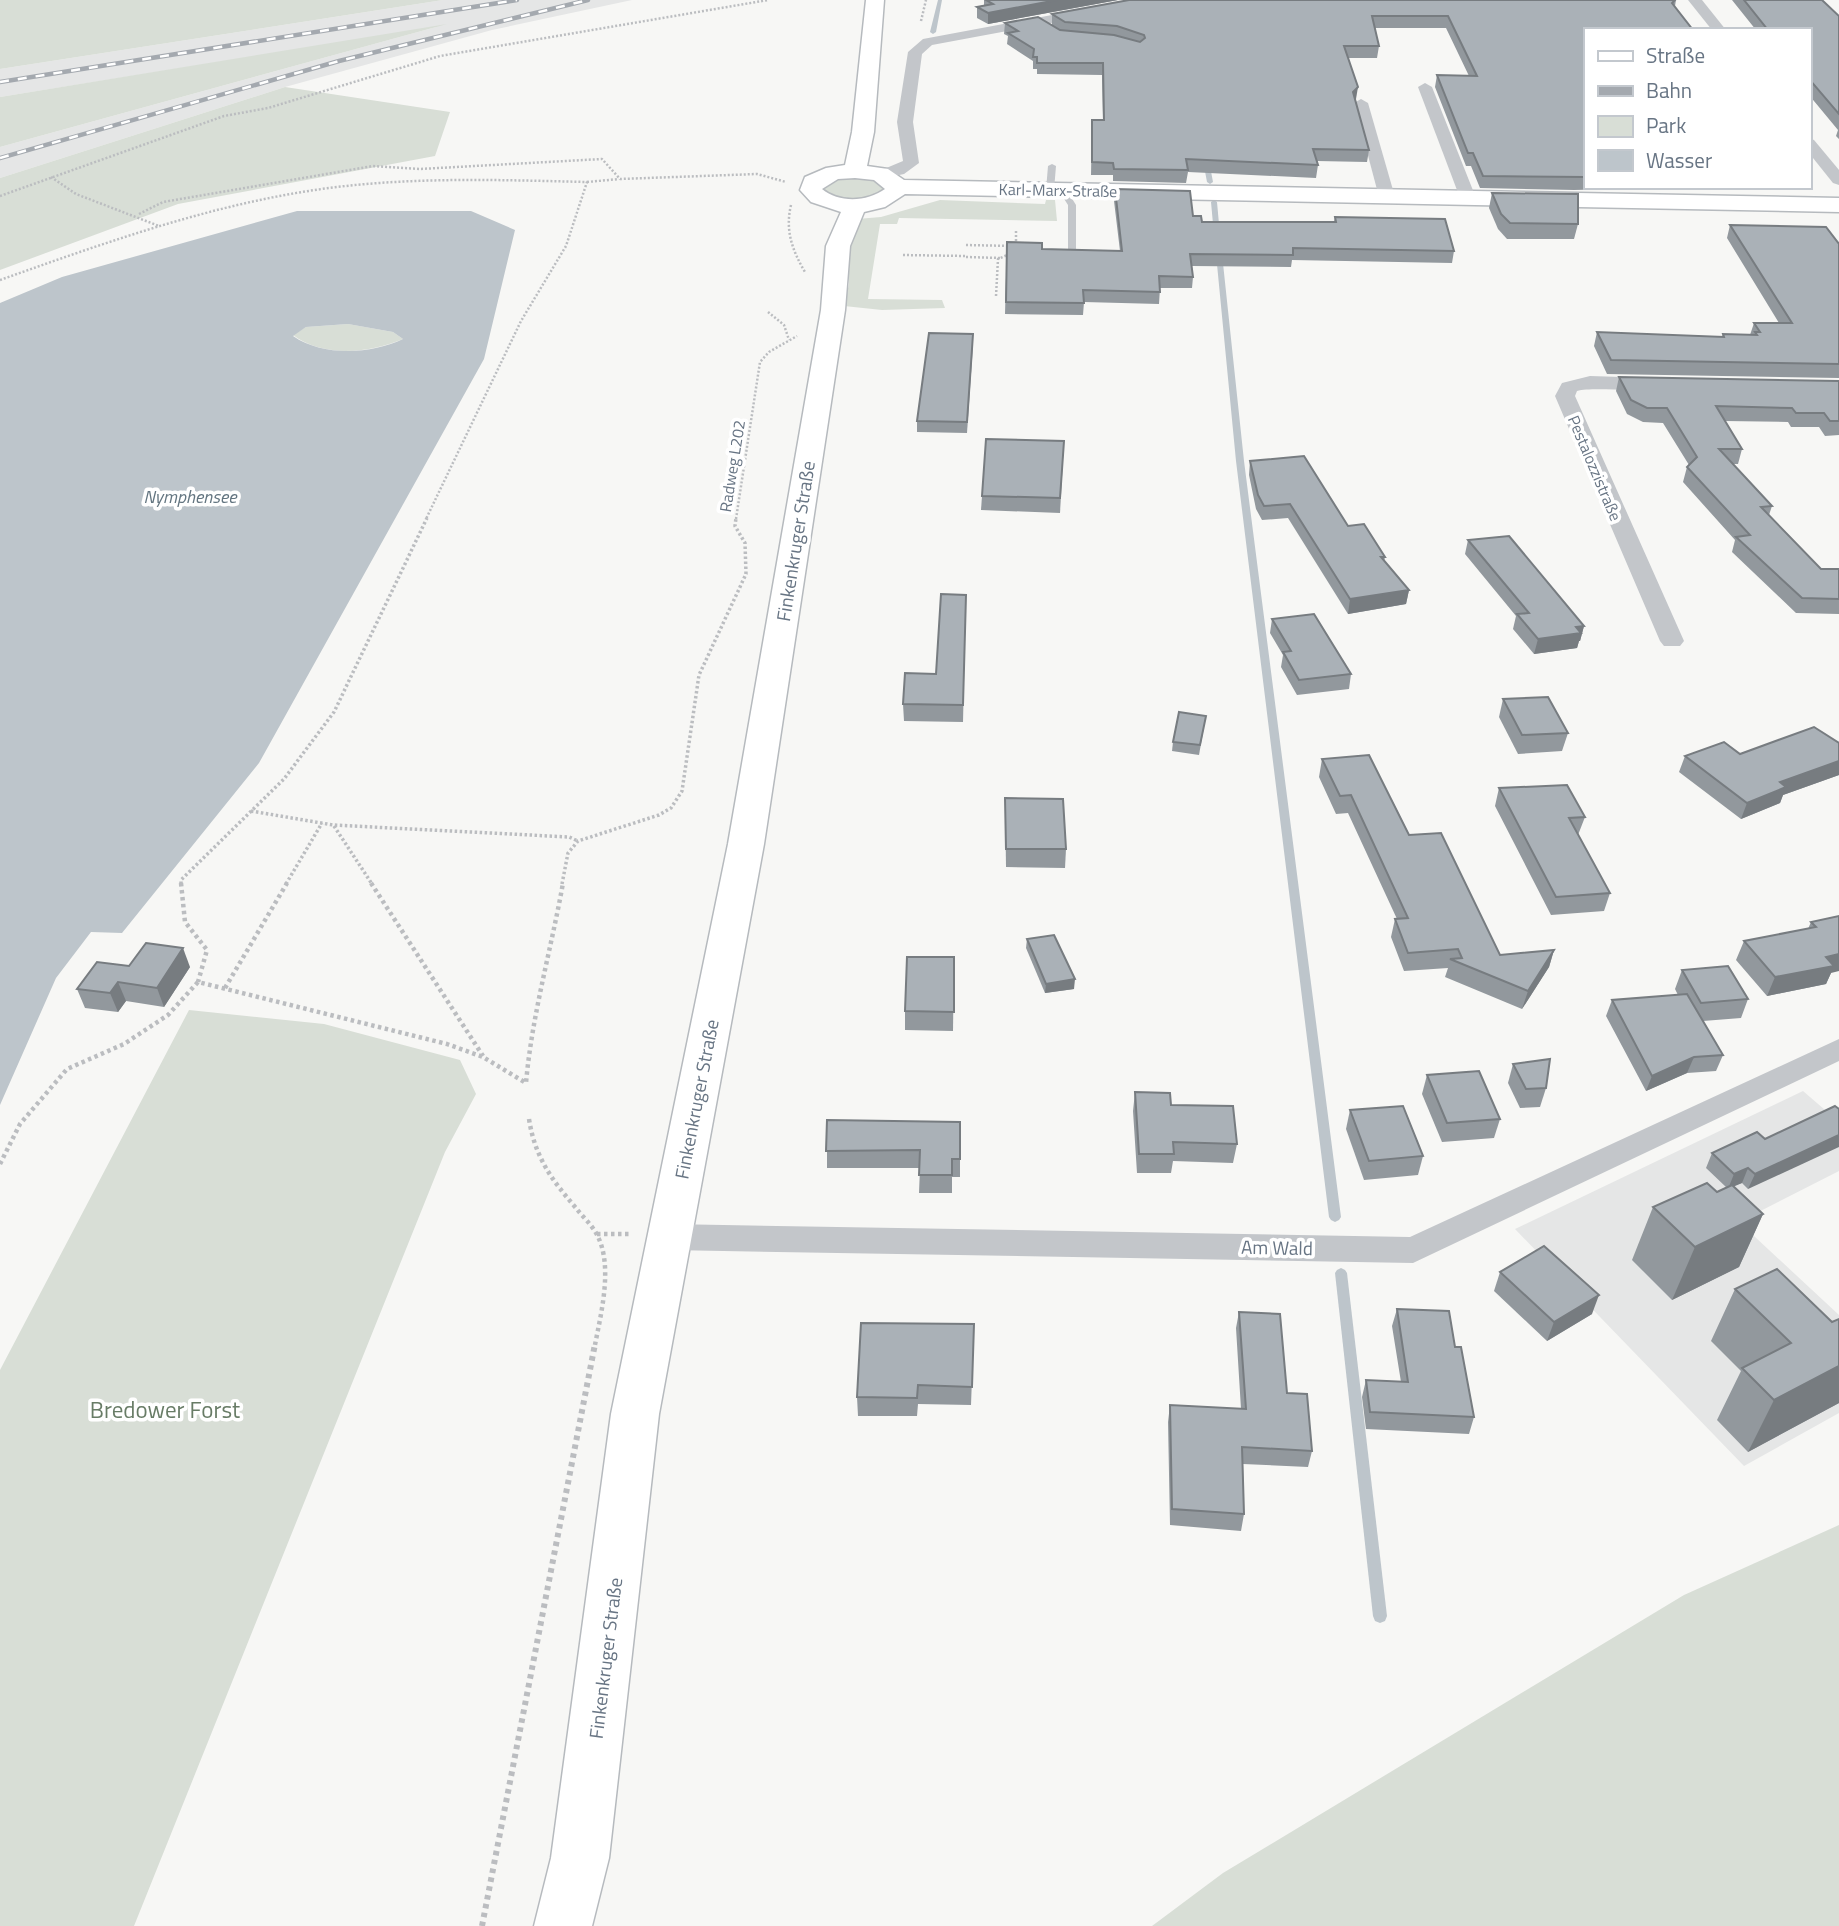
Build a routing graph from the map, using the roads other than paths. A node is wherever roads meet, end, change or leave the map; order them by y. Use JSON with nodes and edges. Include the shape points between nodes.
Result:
{"nodes":[{"id":1,"x":875,"y":0,"type":"edge"},
{"id":2,"x":1154,"y":0,"type":"edge"},
{"id":3,"x":1695,"y":0,"type":"edge"},
{"id":4,"x":1717,"y":28,"type":"edge"},
{"id":5,"x":1425,"y":87,"type":"dead end"},
{"id":6,"x":1361,"y":103,"type":"edge"},
{"id":7,"x":1811,"y":145,"type":"edge"},
{"id":8,"x":1052,"y":166,"type":"dead end"},
{"id":9,"x":855,"y":171,"type":"junction"},
{"id":10,"x":888,"y":180,"type":"junction"},
{"id":11,"x":1839,"y":180,"type":"edge"},
{"id":12,"x":1057,"y":191,"type":"junction"},
{"id":13,"x":1387,"y":197,"type":"junction"},
{"id":14,"x":1468,"y":198,"type":"junction"},
{"id":15,"x":828,"y":201,"type":"junction"},
{"id":16,"x":857,"y":204,"type":"junction"},
{"id":17,"x":1839,"y":205,"type":"edge"},
{"id":18,"x":1097,"y":259,"type":"edge"},
{"id":19,"x":823,"y":275,"type":"junction"},
{"id":20,"x":1673,"y":384,"type":"edge"},
{"id":21,"x":1672,"y":641,"type":"dead end"},
{"id":22,"x":1839,"y":1049,"type":"edge"},
{"id":23,"x":669,"y":1237,"type":"junction"},
{"id":24,"x":563,"y":1926,"type":"edge"}],
"edges":[{"from":1,"to":9,"type":"main road"},
{"from":2,"to":10,"type":"street","via":[[928,42],[915,52],[905,122],[911,163]]},
{"from":3,"to":4,"type":"street"},
{"from":5,"to":14,"type":"street"},
{"from":6,"to":13,"type":"street"},
{"from":7,"to":11,"type":"street"},
{"from":8,"to":12,"type":"lane"},
{"from":9,"to":10,"type":"main road","name":"Karl-Marx-Straße"},
{"from":9,"to":15,"type":"main road","name":"Karl-Marx-Straße","via":[[813,182],[813,193]]},
{"from":10,"to":12,"type":"main road","name":"Karl-Marx-Straße"},
{"from":10,"to":16,"type":"main road","via":[[886,199]]},
{"from":12,"to":13,"type":"main road","name":"Karl-Marx-Straße"},
{"from":12,"to":18,"type":"lane","via":[[1072,205],[1073,255]]},
{"from":13,"to":14,"type":"main road","name":"Karl-Marx-Straße"},
{"from":14,"to":17,"type":"main road","name":"Karl-Marx-Straße"},
{"from":15,"to":16,"type":"main road"},
{"from":15,"to":19,"type":"main road","via":[[816,245],[824,259]]},
{"from":16,"to":19,"type":"main road","name":"Finkenkruger Straße"},
{"from":19,"to":23,"type":"main road","name":"Finkenkruger Straße","via":[[746,844]]},
{"from":20,"to":21,"type":"street","name":"Pestalozzistraße","via":[[1590,382],[1569,387],[1564,396]]},
{"from":22,"to":23,"type":"street","name":"Am Wald","via":[[1413,1250]]},
{"from":23,"to":24,"type":"main road","name":"Finkenkruger Straße","via":[[635,1414],[580,1858]]}]}
